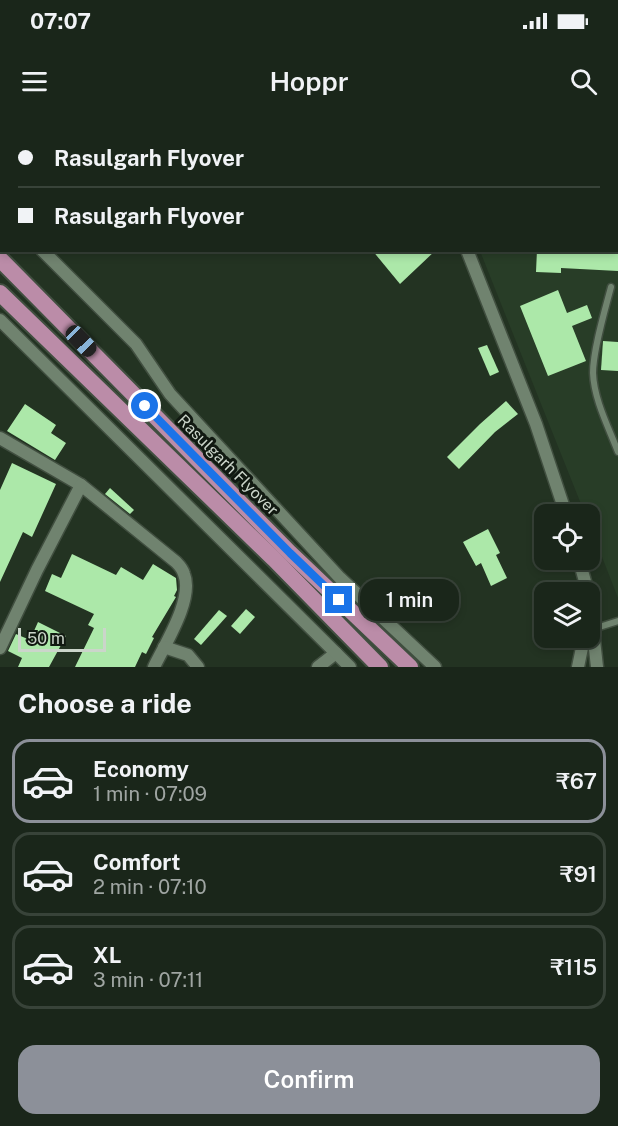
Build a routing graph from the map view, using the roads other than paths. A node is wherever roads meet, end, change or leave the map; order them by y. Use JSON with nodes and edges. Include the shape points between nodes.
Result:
{"nodes":[{"id":1,"x":44,"y":252,"type":"edge"},
{"id":2,"x":468,"y":252,"type":"edge"},
{"id":3,"x":0,"y":259,"type":"edge"},
{"id":4,"x":612,"y":287,"type":"dead end"},
{"id":5,"x":0,"y":293,"type":"edge"},
{"id":6,"x":0,"y":320,"type":"edge"},
{"id":7,"x":0,"y":438,"type":"edge"},
{"id":8,"x":618,"y":452,"type":"edge"},
{"id":9,"x":81,"y":485,"type":"junction"},
{"id":10,"x":563,"y":504,"type":"edge"},
{"id":11,"x":618,"y":621,"type":"edge"},
{"id":12,"x":600,"y":629,"type":"edge"},
{"id":13,"x":164,"y":647,"type":"junction"},
{"id":14,"x":0,"y":648,"type":"edge"},
{"id":15,"x":584,"y":648,"type":"edge"},
{"id":16,"x":592,"y":648,"type":"edge"},
{"id":17,"x":336,"y":653,"type":"junction"},
{"id":18,"x":154,"y":667,"type":"edge"},
{"id":19,"x":198,"y":667,"type":"edge"},
{"id":20,"x":318,"y":667,"type":"edge"},
{"id":21,"x":350,"y":667,"type":"edge"},
{"id":22,"x":380,"y":667,"type":"edge"},
{"id":23,"x":410,"y":667,"type":"edge"},
{"id":24,"x":435,"y":667,"type":"edge"},
{"id":25,"x":578,"y":667,"type":"edge"},
{"id":26,"x":597,"y":667,"type":"edge"}],
"edges":[{"from":1,"to":24,"type":"street","via":[[136,344],[170,394],[340,578]]},
{"from":2,"to":10,"type":"street","via":[[536,424]]},
{"from":3,"to":23,"type":"highway","name":"Rasulgarh Flyover","via":[[290,553]]},
{"from":4,"to":8,"type":"lane","via":[[593,371]]},
{"from":5,"to":22,"type":"highway"},
{"from":6,"to":17,"type":"street"},
{"from":7,"to":9,"type":"street"},
{"from":9,"to":13,"type":"street","via":[[176,562],[184,574],[187,590],[183,605]]},
{"from":9,"to":14,"type":"street"},
{"from":11,"to":12,"type":"lane"},
{"from":13,"to":18,"type":"street"},
{"from":13,"to":19,"type":"street","via":[[188,656]]},
{"from":15,"to":25,"type":"street"},
{"from":16,"to":26,"type":"street"},
{"from":17,"to":20,"type":"street"},
{"from":17,"to":21,"type":"street"}]}
